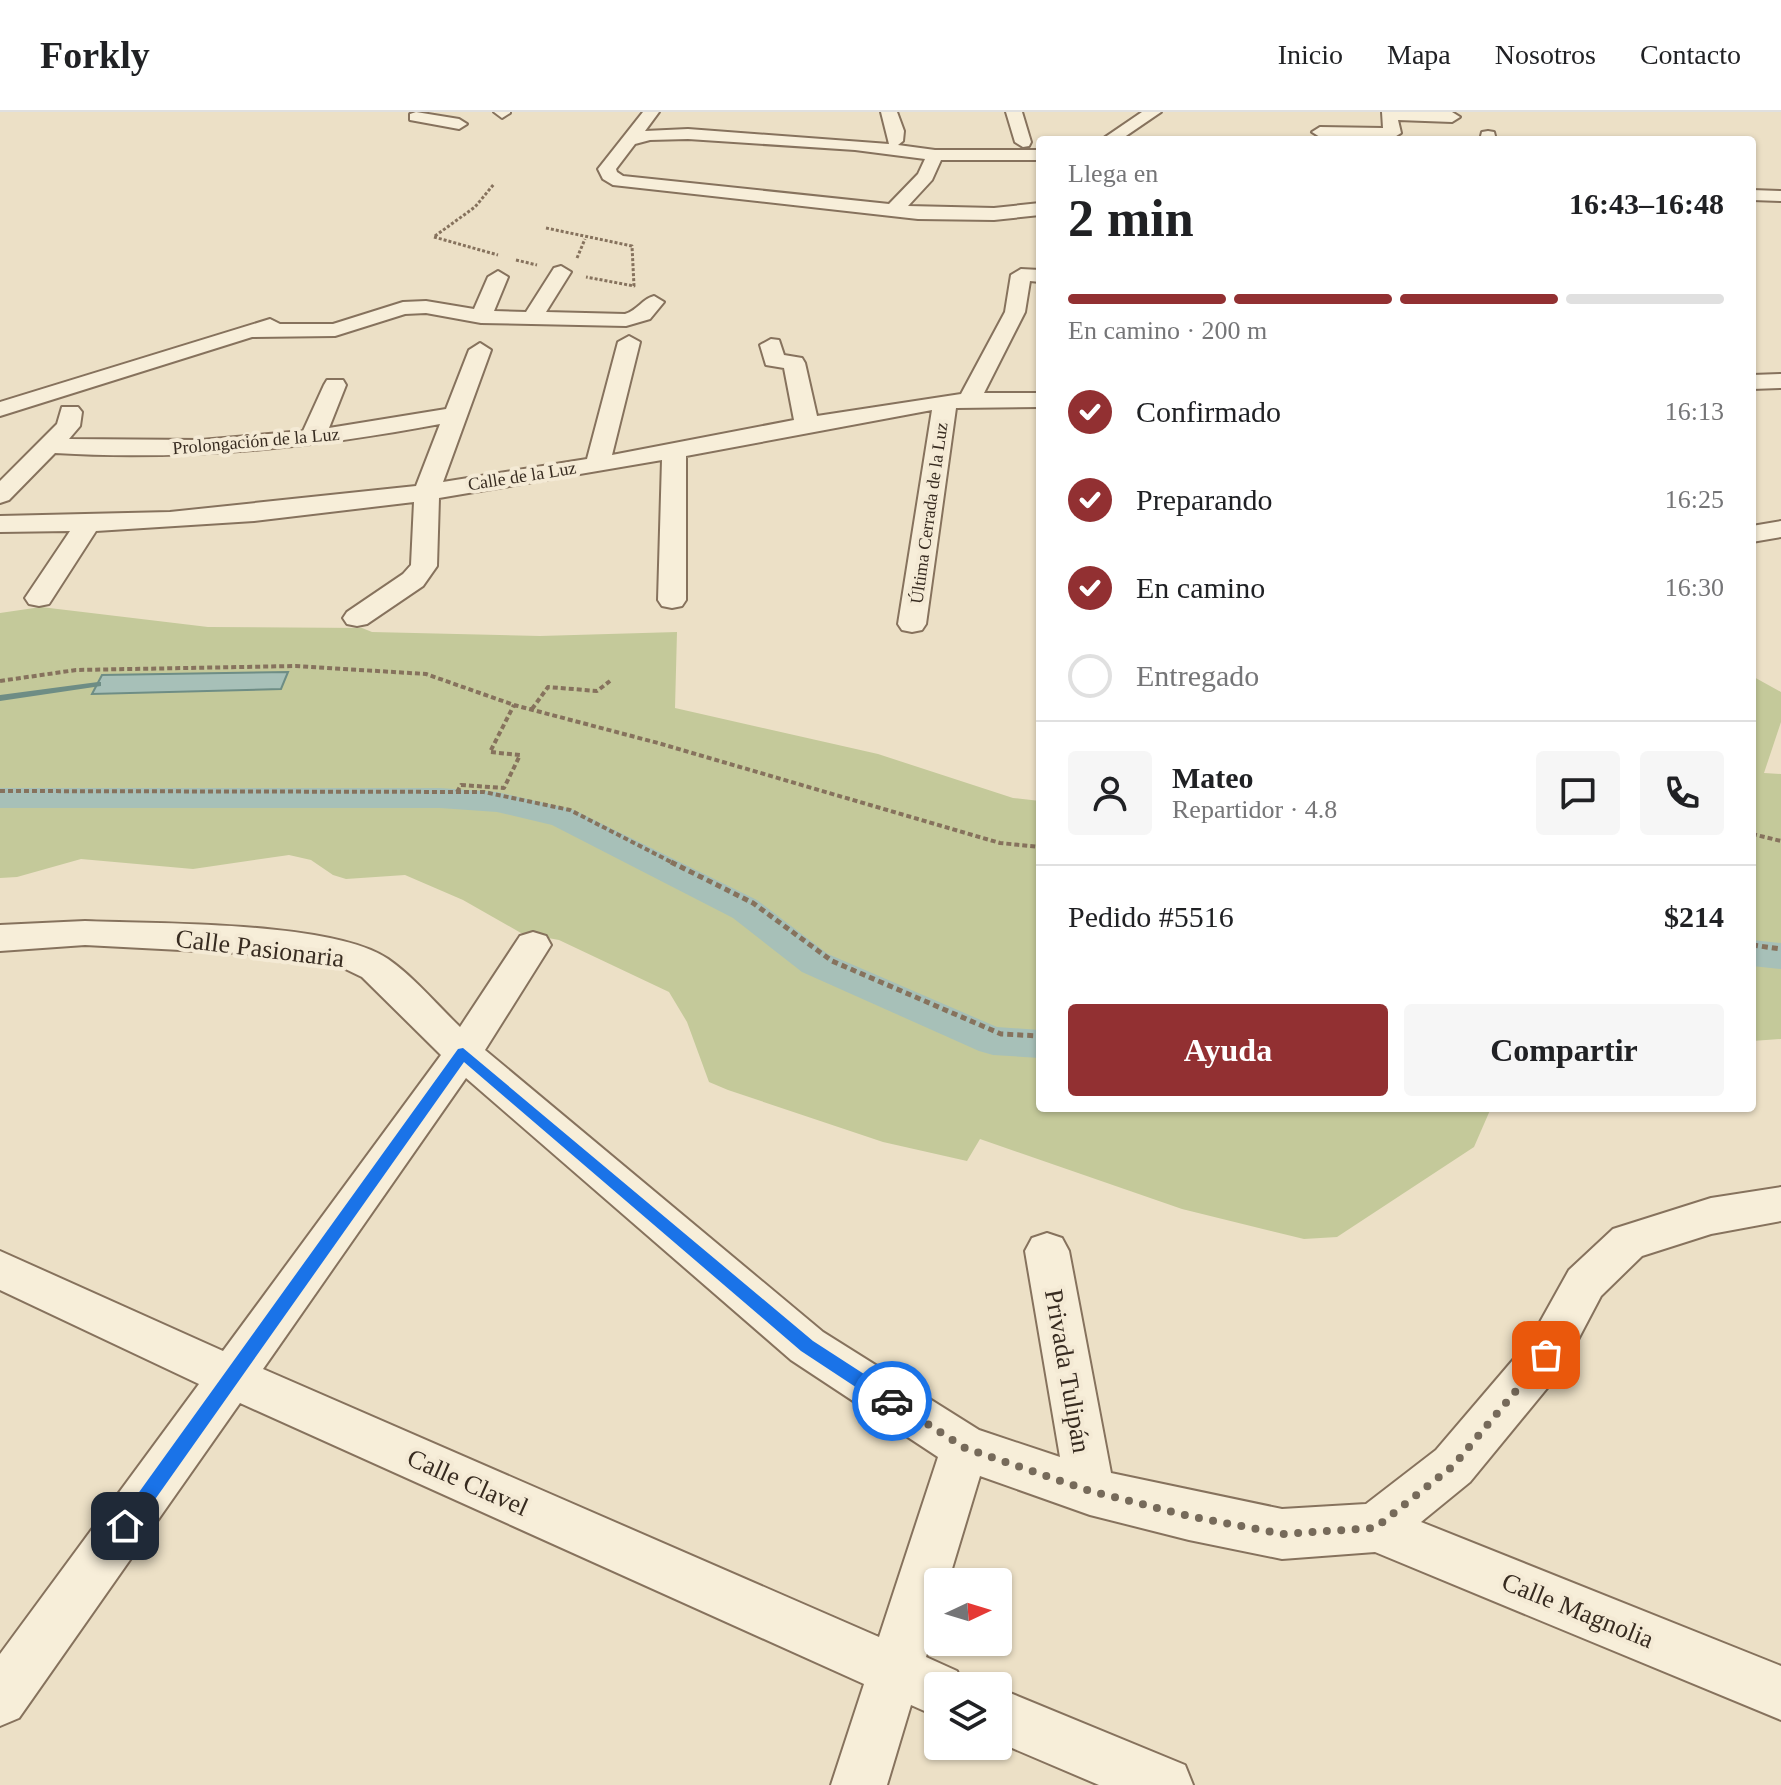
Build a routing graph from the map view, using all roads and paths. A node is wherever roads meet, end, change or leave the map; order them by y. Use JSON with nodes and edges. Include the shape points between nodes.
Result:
{"nodes":[{"id":1,"x":889,"y":112,"type":"edge"},
{"id":2,"x":1014,"y":112,"type":"edge"},
{"id":3,"x":1153,"y":112,"type":"edge"},
{"id":4,"x":1312,"y":112,"type":"edge"},
{"id":5,"x":418,"y":115,"type":"edge"},
{"id":6,"x":648,"y":117,"type":"edge"},
{"id":7,"x":1452,"y":117,"type":"dead end"},
{"id":8,"x":459,"y":124,"type":"dead end"},
{"id":9,"x":772,"y":132,"type":"junction"},
{"id":10,"x":406,"y":135,"type":"dead end"},
{"id":11,"x":1115,"y":136,"type":"edge"},
{"id":12,"x":1321,"y":136,"type":"edge"},
{"id":13,"x":630,"y":140,"type":"junction"},
{"id":14,"x":895,"y":141,"type":"junction"},
{"id":15,"x":1032,"y":142,"type":"edge"},
{"id":16,"x":935,"y":155,"type":"junction"},
{"id":17,"x":1036,"y":155,"type":"edge"},
{"id":18,"x":769,"y":161,"type":"dead end"},
{"id":19,"x":755,"y":177,"type":"dead end"},
{"id":20,"x":494,"y":184,"type":"dead end"},
{"id":21,"x":735,"y":192,"type":"junction"},
{"id":22,"x":1756,"y":195,"type":"edge"},
{"id":23,"x":1781,"y":196,"type":"edge"},
{"id":24,"x":1036,"y":209,"type":"edge"},
{"id":25,"x":894,"y":210,"type":"junction"},
{"id":26,"x":546,"y":228,"type":"dead end"},
{"id":27,"x":434,"y":237,"type":"dead end"},
{"id":28,"x":561,"y":272,"type":"dead end"},
{"id":29,"x":1031,"y":275,"type":"edge"},
{"id":30,"x":498,"y":277,"type":"dead end"},
{"id":31,"x":634,"y":286,"type":"dead end"},
{"id":32,"x":654,"y":302,"type":"dead end"},
{"id":33,"x":325,"y":308,"type":"dead end"},
{"id":34,"x":481,"y":317,"type":"junction"},
{"id":35,"x":531,"y":320,"type":"junction"},
{"id":36,"x":249,"y":331,"type":"junction"},
{"id":37,"x":629,"y":342,"type":"dead end"},
{"id":38,"x":771,"y":345,"type":"dead end"},
{"id":39,"x":480,"y":350,"type":"dead end"},
{"id":40,"x":335,"y":385,"type":"dead end"},
{"id":41,"x":1036,"y":400,"type":"edge"},
{"id":42,"x":956,"y":401,"type":"junction"},
{"id":43,"x":0,"y":409,"type":"edge"},
{"id":44,"x":70,"y":412,"type":"dead end"},
{"id":45,"x":453,"y":415,"type":"junction"},
{"id":46,"x":807,"y":424,"type":"junction"},
{"id":47,"x":314,"y":437,"type":"junction"},
{"id":48,"x":50,"y":445,"type":"junction"},
{"id":49,"x":674,"y":451,"type":"junction"},
{"id":50,"x":598,"y":463,"type":"junction"},
{"id":51,"x":427,"y":491,"type":"junction"},
{"id":52,"x":0,"y":495,"type":"edge"},
{"id":53,"x":0,"y":524,"type":"edge"},
{"id":54,"x":87,"y":525,"type":"junction"},
{"id":55,"x":1781,"y":529,"type":"edge"},
{"id":56,"x":1756,"y":533,"type":"edge"},
{"id":57,"x":39,"y":598,"type":"dead end"},
{"id":58,"x":672,"y":600,"type":"dead end"},
{"id":59,"x":357,"y":618,"type":"dead end"},
{"id":60,"x":912,"y":624,"type":"dead end"},
{"id":61,"x":0,"y":681,"type":"edge"},
{"id":62,"x":610,"y":681,"type":"dead end"},
{"id":63,"x":514,"y":705,"type":"junction"},
{"id":64,"x":532,"y":709,"type":"junction"},
{"id":65,"x":0,"y":791,"type":"edge"},
{"id":66,"x":457,"y":792,"type":"junction"},
{"id":67,"x":1756,"y":835,"type":"edge"},
{"id":68,"x":1781,"y":841,"type":"edge"},
{"id":69,"x":1036,"y":847,"type":"edge"},
{"id":70,"x":0,"y":938,"type":"edge"},
{"id":71,"x":533,"y":945,"type":"dead end"},
{"id":72,"x":1756,"y":946,"type":"edge"},
{"id":73,"x":1781,"y":949,"type":"edge"},
{"id":74,"x":1036,"y":1036,"type":"edge"},
{"id":75,"x":463,"y":1053,"type":"junction"},
{"id":76,"x":1781,"y":1204,"type":"edge"},
{"id":77,"x":1047,"y":1251,"type":"dead end"},
{"id":78,"x":0,"y":1270,"type":"edge"},
{"id":79,"x":232,"y":1377,"type":"junction"},
{"id":80,"x":965,"y":1448,"type":"junction"},
{"id":81,"x":1090,"y":1491,"type":"junction"},
{"id":82,"x":1375,"y":1528,"type":"junction"},
{"id":83,"x":916,"y":1681,"type":"edge"},
{"id":84,"x":1781,"y":1693,"type":"edge"},
{"id":85,"x":0,"y":1699,"type":"edge"},
{"id":86,"x":1012,"y":1721,"type":"edge"},
{"id":87,"x":859,"y":1785,"type":"edge"},
{"id":88,"x":1165,"y":1785,"type":"edge"}],
"edges":[{"from":1,"to":14,"type":"street"},
{"from":2,"to":15,"type":"street"},
{"from":3,"to":11,"type":"street"},
{"from":4,"to":12,"type":"street"},
{"from":5,"to":8,"type":"street"},
{"from":5,"to":10,"type":"street"},
{"from":6,"to":9,"type":"street","via":[[657,127]]},
{"from":6,"to":13,"type":"street"},
{"from":7,"to":12,"type":"street","via":[[1388,115],[1393,133]]},
{"from":9,"to":13,"type":"street"},
{"from":9,"to":14,"type":"street"},
{"from":9,"to":16,"type":"street"},
{"from":9,"to":18,"type":"street"},
{"from":13,"to":21,"type":"street","via":[[607,169],[619,181]]},
{"from":14,"to":15,"type":"street","via":[[975,149]]},
{"from":16,"to":17,"type":"street"},
{"from":16,"to":25,"type":"street","via":[[926,176]]},
{"from":19,"to":21,"type":"street"},
{"from":20,"to":27,"type":"path","via":[[475,207]]},
{"from":21,"to":25,"type":"street"},
{"from":22,"to":23,"type":"street"},
{"from":24,"to":25,"type":"street","via":[[994,214]]},
{"from":26,"to":31,"type":"path","via":[[632,246]]},
{"from":28,"to":35,"type":"street"},
{"from":29,"to":42,"type":"street","name":"Última Cerrada de la Luz","via":[[1015,312]]},
{"from":30,"to":34,"type":"street"},
{"from":32,"to":35,"type":"street","via":[[635,318],[603,310]]},
{"from":33,"to":36,"type":"street"},
{"from":34,"to":35,"type":"street"},
{"from":34,"to":36,"type":"street","via":[[403,308],[335,330]]},
{"from":36,"to":43,"type":"street"},
{"from":37,"to":50,"type":"street"},
{"from":38,"to":46,"type":"street","via":[[774,360],[794,363]]},
{"from":39,"to":45,"type":"street"},
{"from":40,"to":47,"type":"street"},
{"from":41,"to":42,"type":"street","name":"Calle de la Luz"},
{"from":42,"to":46,"type":"street","name":"Calle de la Luz"},
{"from":42,"to":60,"type":"street","name":"Última Cerrada de la Luz"},
{"from":44,"to":48,"type":"street","via":[[68,426]]},
{"from":45,"to":47,"type":"street","name":"Prolongación de la Luz"},
{"from":45,"to":51,"type":"street"},
{"from":46,"to":49,"type":"street","name":"Calle de la Luz"},
{"from":47,"to":48,"type":"street","name":"Prolongación de la Luz","via":[[140,450]]},
{"from":48,"to":52,"type":"street"},
{"from":49,"to":50,"type":"street","name":"Calle de la Luz"},
{"from":49,"to":58,"type":"street"},
{"from":50,"to":51,"type":"street","name":"Calle de la Luz"},
{"from":51,"to":54,"type":"street","name":"Calle de la Luz","via":[[323,507]]},
{"from":51,"to":59,"type":"street","via":[[424,566],[413,580]]},
{"from":53,"to":54,"type":"street","name":"Calle de la Luz"},
{"from":54,"to":57,"type":"street"},
{"from":55,"to":56,"type":"street"},
{"from":61,"to":63,"type":"path","via":[[76,670],[296,666],[426,674]]},
{"from":62,"to":64,"type":"path","via":[[597,691],[548,687]]},
{"from":63,"to":64,"type":"path"},
{"from":63,"to":66,"type":"path","via":[[490,752],[520,755],[504,788],[461,785]]},
{"from":64,"to":69,"type":"path","via":[[1000,843]]},
{"from":65,"to":66,"type":"path"},
{"from":66,"to":74,"type":"path","via":[[484,792],[570,810],[753,903],[832,961],[1001,1034]]},
{"from":67,"to":68,"type":"path"},
{"from":70,"to":75,"type":"street","name":"Calle Pasionaria","via":[[100,934],[238,940],[342,952],[375,968]]},
{"from":71,"to":75,"type":"street"},
{"from":72,"to":73,"type":"path"},
{"from":75,"to":79,"type":"street"},
{"from":75,"to":80,"type":"street","name":"Calle Pasionaria","via":[[807,1346]]},
{"from":76,"to":82,"type":"street","via":[[1711,1216],[1628,1242],[1585,1283],[1546,1355],[1453,1466]]},
{"from":77,"to":81,"type":"street","name":"Privada Tulipán"},
{"from":78,"to":79,"type":"street","name":"Calle Clavel"},
{"from":79,"to":83,"type":"street","name":"Calle Clavel"},
{"from":79,"to":85,"type":"street"},
{"from":80,"to":81,"type":"street","name":"Calle Pasionaria"},
{"from":80,"to":83,"type":"street"},
{"from":81,"to":82,"type":"street","name":"Calle Pasionaria","via":[[1282,1534]]},
{"from":82,"to":84,"type":"street","name":"Calle Magnolia"},
{"from":83,"to":87,"type":"street"},
{"from":86,"to":88,"type":"street"}]}
